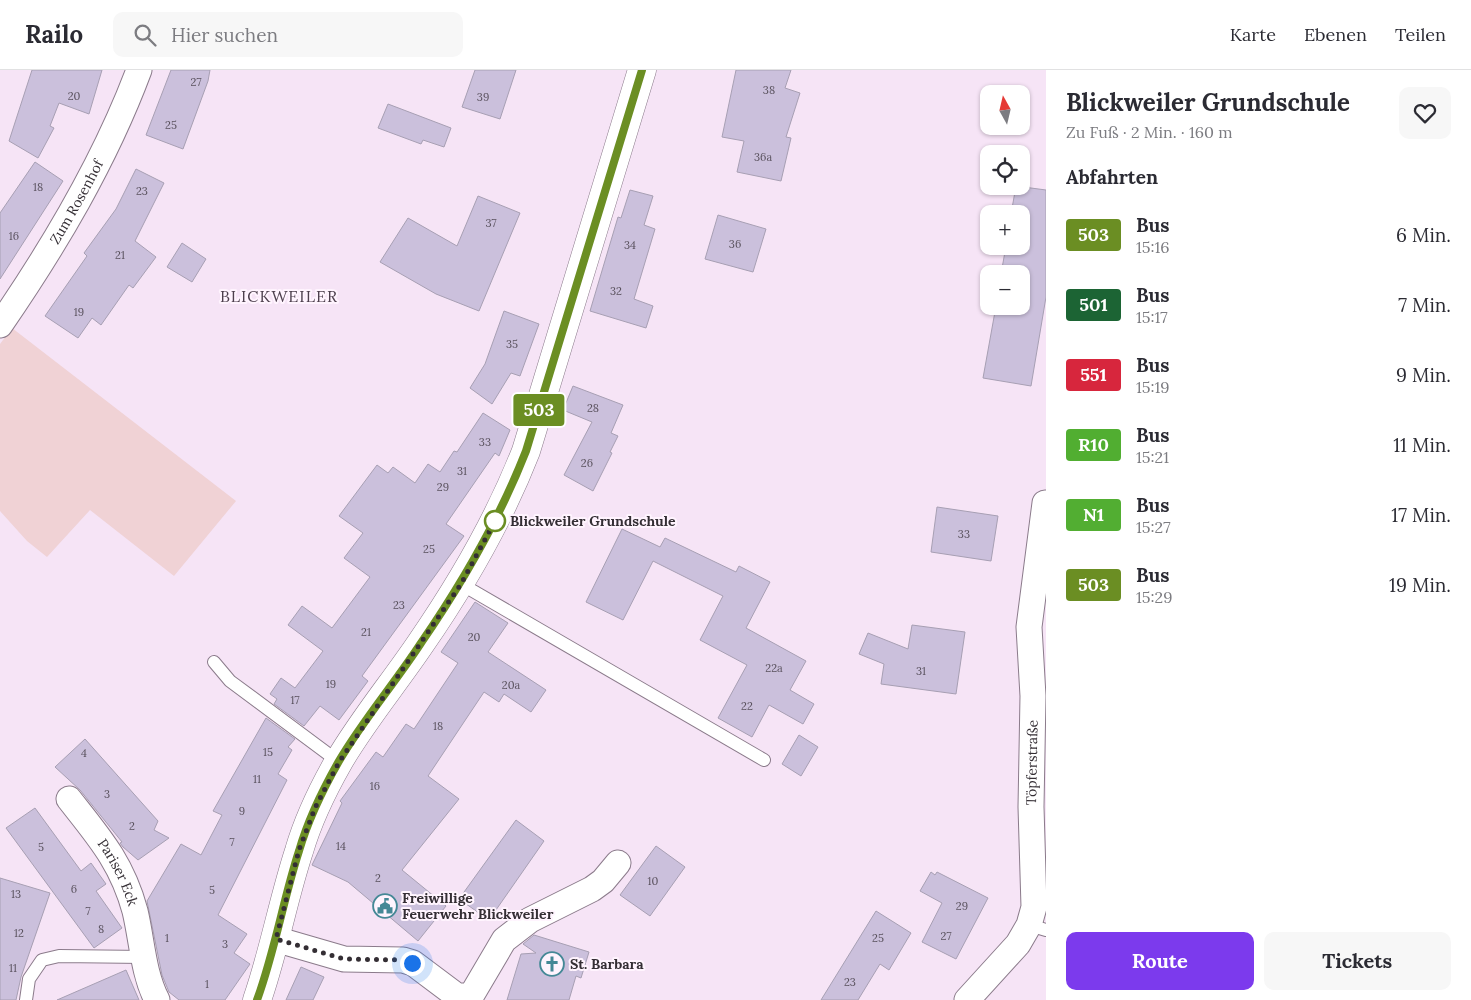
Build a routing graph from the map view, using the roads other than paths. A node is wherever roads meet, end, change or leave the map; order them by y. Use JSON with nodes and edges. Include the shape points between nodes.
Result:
{"nodes":[{"id":1,"x":139,"y":70,"type":"edge"},
{"id":2,"x":642,"y":70,"type":"edge"},
{"id":3,"x":0,"y":325,"type":"edge"},
{"id":4,"x":1045,"y":503,"type":"dead end"},
{"id":5,"x":461,"y":584,"type":"junction"},
{"id":6,"x":214,"y":662,"type":"dead end"},
{"id":7,"x":764,"y":760,"type":"dead end"},
{"id":8,"x":339,"y":762,"type":"junction"},
{"id":9,"x":69,"y":799,"type":"dead end"},
{"id":10,"x":618,"y":863,"type":"dead end"},
{"id":11,"x":1038,"y":928,"type":"edge"},
{"id":12,"x":276,"y":939,"type":"junction"},
{"id":13,"x":145,"y":956,"type":"junction"},
{"id":14,"x":464,"y":999,"type":"edge"},
{"id":15,"x":26,"y":1000,"type":"edge"},
{"id":16,"x":157,"y":1000,"type":"edge"},
{"id":17,"x":257,"y":1000,"type":"edge"},
{"id":18,"x":967,"y":1000,"type":"edge"}],
"edges":[{"from":1,"to":3,"type":"street","name":"Zum Rosenhof","via":[[110,140],[79,200],[34,276]]},
{"from":2,"to":5,"type":"street","via":[[526,451],[508,497]]},
{"from":4,"to":11,"type":"street","name":"Töpferstraße","via":[[1029,627],[1033,696],[1031,807],[1034,907]]},
{"from":5,"to":7,"type":"lane"},
{"from":5,"to":8,"type":"street"},
{"from":6,"to":8,"type":"lane","via":[[230,681]]},
{"from":8,"to":12,"type":"street","via":[[315,808],[299,850]]},
{"from":9,"to":13,"type":"street","name":"Pariser Eck","via":[[121,869]]},
{"from":10,"to":14,"type":"street","via":[[592,889],[530,920],[504,940],[471,996]]},
{"from":11,"to":18,"type":"street","name":"Töpferstraße","via":[[1018,944]]},
{"from":12,"to":14,"type":"street","via":[[344,959],[403,960]]},
{"from":12,"to":17,"type":"street"},
{"from":13,"to":15,"type":"lane","via":[[59,956],[42,960],[30,979]]},
{"from":13,"to":16,"type":"street","name":"Pariser Eck"}]}
